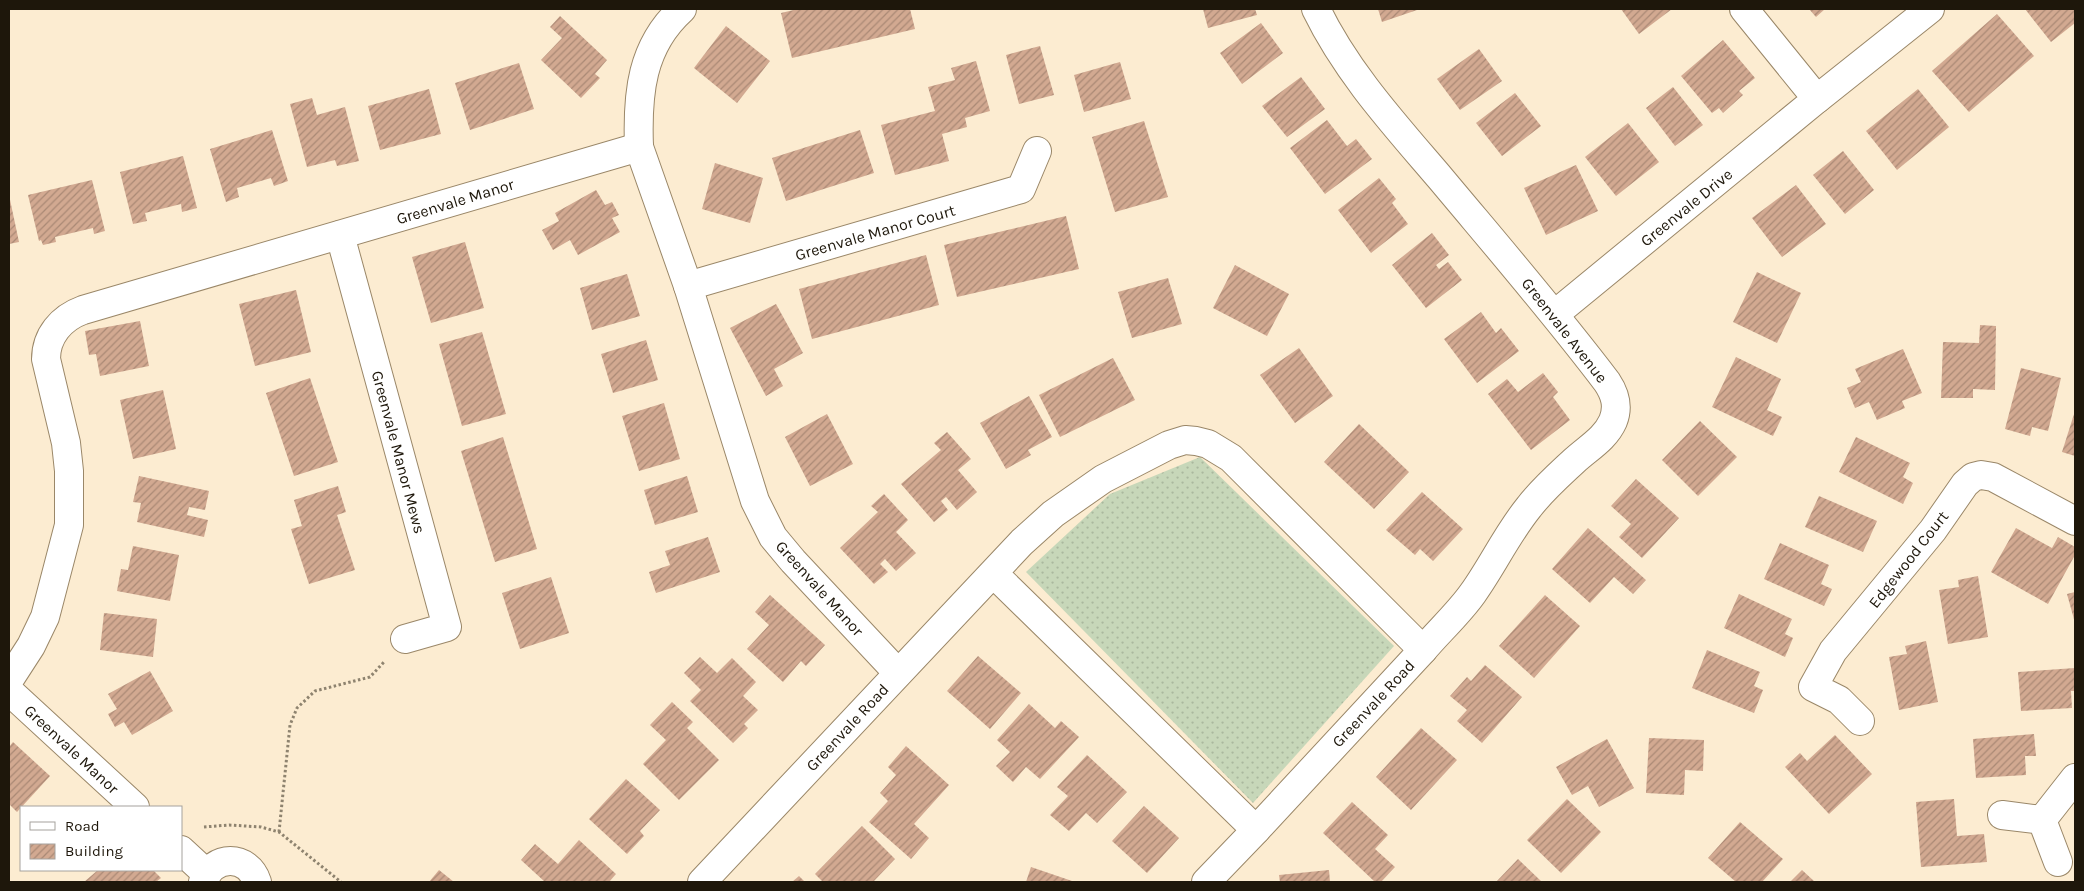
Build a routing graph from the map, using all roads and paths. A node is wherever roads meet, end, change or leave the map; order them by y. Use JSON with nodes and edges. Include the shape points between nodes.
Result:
{"nodes":[{"id":1,"x":682,"y":9,"type":"edge"},
{"id":2,"x":1316,"y":9,"type":"edge"},
{"id":3,"x":1744,"y":9,"type":"edge"},
{"id":4,"x":1930,"y":9,"type":"edge"},
{"id":5,"x":1816,"y":99,"type":"junction"},
{"id":6,"x":639,"y":146,"type":"junction"},
{"id":7,"x":1038,"y":151,"type":"dead end"},
{"id":8,"x":340,"y":235,"type":"junction"},
{"id":9,"x":688,"y":286,"type":"junction"},
{"id":10,"x":1555,"y":314,"type":"junction"},
{"id":11,"x":2075,"y":521,"type":"edge"},
{"id":12,"x":993,"y":573,"type":"junction"},
{"id":13,"x":405,"y":639,"type":"joint"},
{"id":14,"x":1423,"y":650,"type":"junction"},
{"id":15,"x":898,"y":673,"type":"junction"},
{"id":16,"x":9,"y":680,"type":"edge"},
{"id":17,"x":9,"y":691,"type":"edge"},
{"id":18,"x":1860,"y":721,"type":"dead end"},
{"id":19,"x":2075,"y":778,"type":"edge"},
{"id":20,"x":134,"y":806,"type":"edge"},
{"id":21,"x":2002,"y":815,"type":"dead end"},
{"id":22,"x":2042,"y":820,"type":"junction"},
{"id":23,"x":1256,"y":830,"type":"junction"},
{"id":24,"x":279,"y":832,"type":"dead end"},
{"id":25,"x":182,"y":851,"type":"edge"},
{"id":26,"x":2058,"y":862,"type":"dead end"},
{"id":27,"x":205,"y":878,"type":"edge"},
{"id":28,"x":257,"y":882,"type":"edge"},
{"id":29,"x":702,"y":882,"type":"edge"},
{"id":30,"x":1206,"y":882,"type":"edge"}],
"edges":[{"from":1,"to":6,"type":"street","via":[[662,30],[645,65],[638,112]]},
{"from":2,"to":10,"type":"street","name":"Greenvale Avenue","via":[[1367,92]]},
{"from":3,"to":5,"type":"street"},
{"from":4,"to":5,"type":"street","name":"Greenvale Drive"},
{"from":5,"to":10,"type":"street","name":"Greenvale Drive"},
{"from":6,"to":8,"type":"street","name":"Greenvale Manor"},
{"from":6,"to":9,"type":"street","name":"Greenvale Manor"},
{"from":7,"to":9,"type":"street","name":"Greenvale Manor Court","via":[[1021,190]]},
{"from":8,"to":13,"type":"street","name":"Greenvale Manor Mews","via":[[447,627]]},
{"from":8,"to":16,"type":"street","name":"Greenvale Manor","via":[[83,310],[66,319],[53,333],[46,359],[66,444],[68,525],[46,617]]},
{"from":9,"to":15,"type":"street","name":"Greenvale Manor","via":[[755,501],[773,537]]},
{"from":10,"to":14,"type":"street","name":"Greenvale Avenue","via":[[1613,391],[1616,410],[1613,421],[1599,441],[1528,507],[1473,594]]},
{"from":11,"to":18,"type":"street","name":"Edgewood Court","via":[[1993,477],[1973,477],[1833,652],[1813,687],[1839,700]]},
{"from":12,"to":14,"type":"street","name":"Greenvale Road","via":[[1053,514],[1103,478],[1170,445],[1184,440],[1196,441],[1208,444],[1230,458]]},
{"from":12,"to":15,"type":"street","name":"Greenvale Road"},
{"from":12,"to":23,"type":"street"},
{"from":13,"to":24,"type":"path","via":[[370,677],[315,691],[297,708],[290,725]]},
{"from":14,"to":23,"type":"street","name":"Greenvale Road"},
{"from":15,"to":29,"type":"street","name":"Greenvale Road"},
{"from":17,"to":20,"type":"street","name":"Greenvale Manor"},
{"from":19,"to":22,"type":"street"},
{"from":21,"to":22,"type":"street"},
{"from":22,"to":26,"type":"street"},
{"from":23,"to":30,"type":"street","name":"Greenvale Road"},
{"from":25,"to":27,"type":"street"},
{"from":27,"to":28,"type":"street","via":[[213,866],[232,861],[249,868]]}]}
